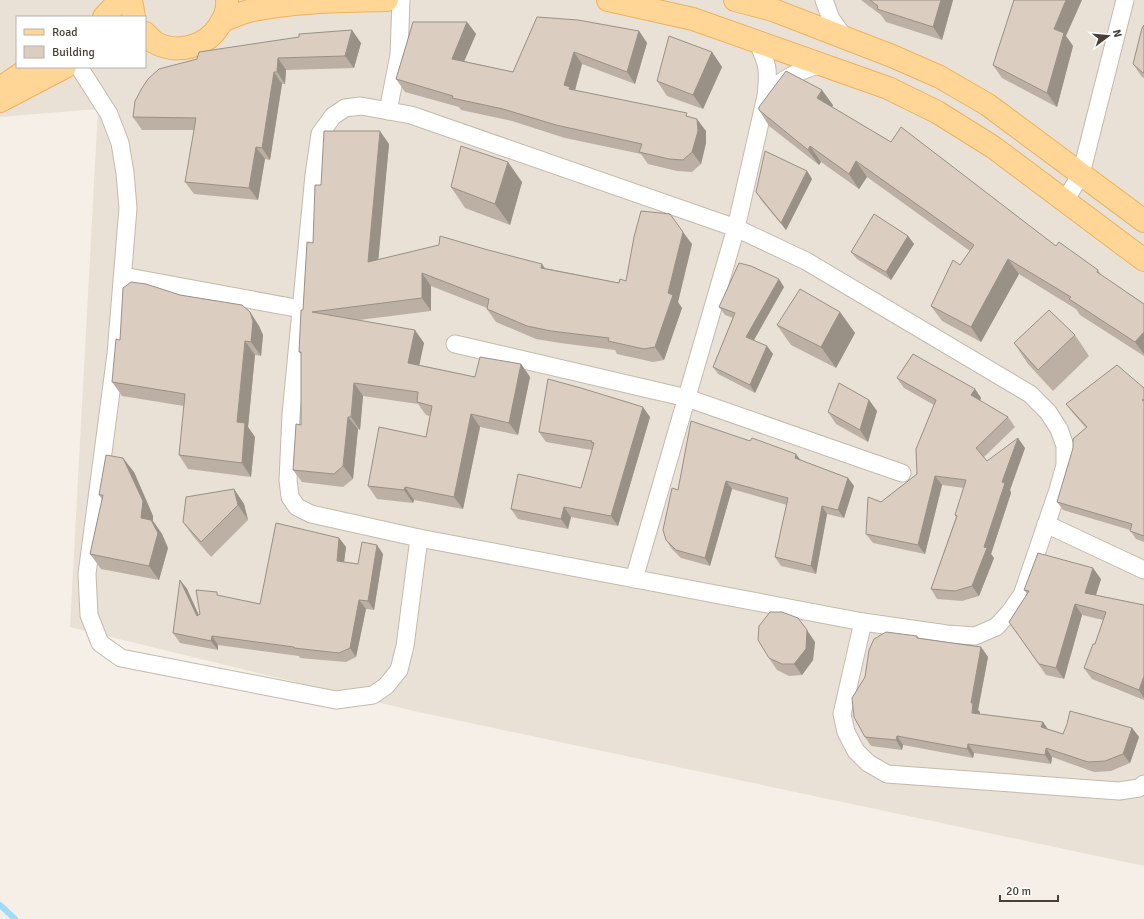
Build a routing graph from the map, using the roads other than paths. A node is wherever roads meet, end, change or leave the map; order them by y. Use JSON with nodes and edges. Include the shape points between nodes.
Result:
{"nodes":[{"id":1,"x":120,"y":0,"type":"edge"},
{"id":2,"x":131,"y":0,"type":"edge"},
{"id":3,"x":387,"y":0,"type":"edge"},
{"id":4,"x":401,"y":0,"type":"edge"},
{"id":5,"x":608,"y":0,"type":"edge"},
{"id":6,"x":735,"y":0,"type":"edge"},
{"id":7,"x":824,"y":0,"type":"edge"},
{"id":8,"x":1125,"y":0,"type":"edge"},
{"id":9,"x":773,"y":4,"type":"edge"},
{"id":10,"x":225,"y":10,"type":"edge"},
{"id":11,"x":105,"y":16,"type":"edge"},
{"id":12,"x":134,"y":16,"type":"edge"},
{"id":13,"x":146,"y":36,"type":"edge"},
{"id":14,"x":844,"y":38,"type":"junction"},
{"id":15,"x":757,"y":41,"type":"junction"},
{"id":16,"x":821,"y":64,"type":"junction"},
{"id":17,"x":30,"y":68,"type":"edge"},
{"id":18,"x":64,"y":68,"type":"edge"},
{"id":19,"x":80,"y":68,"type":"edge"},
{"id":20,"x":0,"y":88,"type":"edge"},
{"id":21,"x":766,"y":96,"type":"junction"},
{"id":22,"x":0,"y":101,"type":"edge"},
{"id":23,"x":388,"y":111,"type":"junction"},
{"id":24,"x":1081,"y":174,"type":"junction"},
{"id":25,"x":1065,"y":201,"type":"junction"},
{"id":26,"x":1144,"y":221,"type":"edge"},
{"id":27,"x":736,"y":228,"type":"junction"},
{"id":28,"x":1144,"y":260,"type":"edge"},
{"id":29,"x":123,"y":276,"type":"junction"},
{"id":30,"x":301,"y":309,"type":"junction"},
{"id":31,"x":455,"y":344,"type":"dead end"},
{"id":32,"x":687,"y":398,"type":"junction"},
{"id":33,"x":902,"y":474,"type":"dead end"},
{"id":34,"x":1046,"y":524,"type":"junction"},
{"id":35,"x":419,"y":538,"type":"junction"},
{"id":36,"x":1144,"y":570,"type":"edge"},
{"id":37,"x":634,"y":579,"type":"junction"},
{"id":38,"x":863,"y":622,"type":"junction"},
{"id":39,"x":1144,"y":784,"type":"edge"}],
"edges":[{"from":1,"to":11,"type":"main road"},
{"from":2,"to":12,"type":"main road"},
{"from":3,"to":10,"type":"main road"},
{"from":4,"to":23,"type":"street","via":[[399,55]]},
{"from":5,"to":15,"type":"main road","via":[[693,19]]},
{"from":6,"to":9,"type":"main road"},
{"from":7,"to":14,"type":"street","via":[[831,19]]},
{"from":8,"to":24,"type":"street"},
{"from":9,"to":14,"type":"main road"},
{"from":10,"to":13,"type":"main road","via":[[214,33],[202,43],[186,48],[170,48]]},
{"from":14,"to":24,"type":"main road","via":[[940,77],[988,105]]},
{"from":15,"to":16,"type":"main road"},
{"from":15,"to":21,"type":"street","via":[[767,62]]},
{"from":16,"to":21,"type":"street","via":[[802,70],[782,81]]},
{"from":16,"to":25,"type":"main road","via":[[888,88],[937,112],[993,147]]},
{"from":17,"to":20,"type":"main road"},
{"from":18,"to":22,"type":"main road"},
{"from":19,"to":29,"type":"street","via":[[109,114],[120,143],[128,208]]},
{"from":21,"to":27,"type":"street"},
{"from":23,"to":27,"type":"street","via":[[411,115]]},
{"from":23,"to":30,"type":"street","via":[[362,106],[344,108],[333,116],[320,134]]},
{"from":24,"to":25,"type":"street"},
{"from":24,"to":26,"type":"main road"},
{"from":25,"to":28,"type":"main road"},
{"from":27,"to":32,"type":"street"},
{"from":27,"to":34,"type":"street","via":[[806,261],[1030,394],[1048,412],[1059,429],[1065,446],[1064,465]]},
{"from":29,"to":30,"type":"street"},
{"from":29,"to":35,"type":"street","via":[[116,354],[87,574],[90,615],[100,643],[121,658],[336,700],[372,695],[386,686],[399,670],[405,646]]},
{"from":30,"to":35,"type":"street","via":[[291,415],[288,480],[290,497],[297,507],[311,514]]},
{"from":31,"to":32,"type":"street"},
{"from":32,"to":33,"type":"street"},
{"from":32,"to":37,"type":"street"},
{"from":34,"to":36,"type":"street"},
{"from":34,"to":38,"type":"street","via":[[1022,595],[996,627],[975,636]]},
{"from":35,"to":37,"type":"street"},
{"from":37,"to":38,"type":"street"},
{"from":38,"to":39,"type":"street","via":[[842,714],[846,732],[856,750],[868,763],[887,774],[1119,791],[1139,788]]}]}
